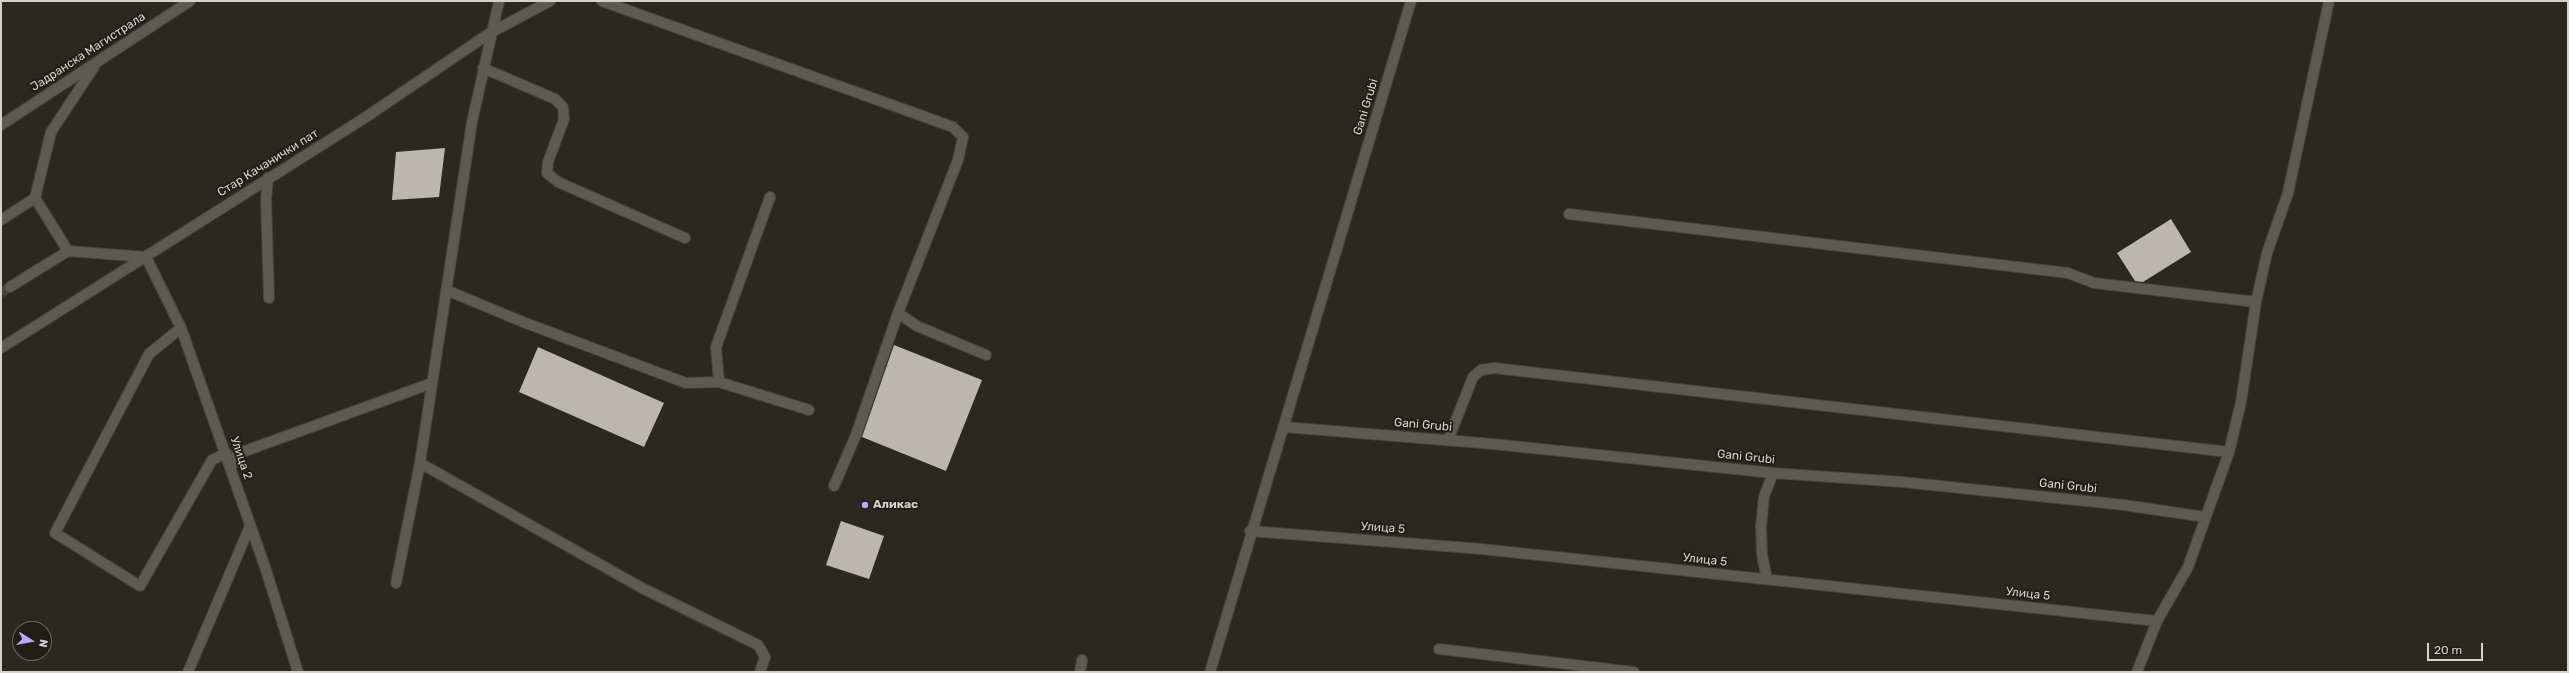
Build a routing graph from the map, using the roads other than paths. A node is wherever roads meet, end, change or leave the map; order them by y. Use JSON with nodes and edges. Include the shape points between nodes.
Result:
{"nodes":[{"id":1,"x":190,"y":1,"type":"edge"},
{"id":2,"x":499,"y":1,"type":"edge"},
{"id":3,"x":550,"y":1,"type":"edge"},
{"id":4,"x":602,"y":1,"type":"edge"},
{"id":5,"x":1411,"y":1,"type":"edge"},
{"id":6,"x":2329,"y":1,"type":"edge"},
{"id":7,"x":490,"y":33,"type":"junction"},
{"id":8,"x":97,"y":62,"type":"junction"},
{"id":9,"x":483,"y":68,"type":"junction"},
{"id":10,"x":1,"y":125,"type":"edge"},
{"id":11,"x":268,"y":178,"type":"junction"},
{"id":12,"x":770,"y":197,"type":"dead end"},
{"id":13,"x":35,"y":198,"type":"junction"},
{"id":14,"x":1569,"y":214,"type":"dead end"},
{"id":15,"x":1,"y":220,"type":"edge"},
{"id":16,"x":685,"y":238,"type":"dead end"},
{"id":17,"x":68,"y":251,"type":"junction"},
{"id":18,"x":146,"y":257,"type":"junction"},
{"id":19,"x":10,"y":287,"type":"tunnel mouth"},
{"id":20,"x":446,"y":290,"type":"junction"},
{"id":21,"x":268,"y":298,"type":"dead end"},
{"id":22,"x":2256,"y":302,"type":"junction"},
{"id":23,"x":898,"y":313,"type":"junction"},
{"id":24,"x":181,"y":328,"type":"junction"},
{"id":25,"x":1,"y":348,"type":"edge"},
{"id":26,"x":986,"y":355,"type":"dead end"},
{"id":27,"x":719,"y":382,"type":"junction"},
{"id":28,"x":432,"y":383,"type":"junction"},
{"id":29,"x":809,"y":410,"type":"dead end"},
{"id":30,"x":1284,"y":427,"type":"junction"},
{"id":31,"x":1448,"y":440,"type":"junction"},
{"id":32,"x":2229,"y":452,"type":"junction"},
{"id":33,"x":226,"y":453,"type":"junction"},
{"id":34,"x":420,"y":463,"type":"junction"},
{"id":35,"x":231,"y":467,"type":"junction"},
{"id":36,"x":1773,"y":474,"type":"junction"},
{"id":37,"x":834,"y":486,"type":"dead end"},
{"id":38,"x":2205,"y":517,"type":"junction"},
{"id":39,"x":250,"y":526,"type":"junction"},
{"id":40,"x":1250,"y":531,"type":"junction"},
{"id":41,"x":1767,"y":579,"type":"junction"},
{"id":42,"x":396,"y":582,"type":"dead end"},
{"id":43,"x":2157,"y":621,"type":"junction"},
{"id":44,"x":1439,"y":649,"type":"dead end"},
{"id":45,"x":1082,"y":660,"type":"dead end"},
{"id":46,"x":188,"y":672,"type":"edge"},
{"id":47,"x":298,"y":672,"type":"edge"},
{"id":48,"x":760,"y":672,"type":"edge"},
{"id":49,"x":1080,"y":672,"type":"edge"},
{"id":50,"x":1210,"y":672,"type":"edge"},
{"id":51,"x":1634,"y":672,"type":"edge"},
{"id":52,"x":2137,"y":672,"type":"edge"}],
"edges":[{"from":1,"to":8,"type":"street","name":"Јадранска Магистрала"},
{"from":2,"to":7,"type":"street"},
{"from":3,"to":7,"type":"street","name":"Стар Качанички пат"},
{"from":4,"to":23,"type":"street","via":[[953,127],[963,137],[958,160]]},
{"from":5,"to":30,"type":"street","name":"Gani Grubi"},
{"from":6,"to":22,"type":"street","via":[[2290,186],[2266,253]]},
{"from":7,"to":9,"type":"street"},
{"from":7,"to":11,"type":"street","name":"Стар Качанички пат","via":[[363,119]]},
{"from":8,"to":10,"type":"street","name":"Јадранска Магистрала"},
{"from":8,"to":13,"type":"street","via":[[51,132]]},
{"from":9,"to":16,"type":"street","via":[[555,100],[563,107],[564,119],[548,162],[547,173],[558,182]]},
{"from":9,"to":20,"type":"street"},
{"from":11,"to":18,"type":"street","name":"Стар Качанички пат"},
{"from":11,"to":21,"type":"street"},
{"from":12,"to":27,"type":"street","via":[[716,347]]},
{"from":13,"to":15,"type":"street"},
{"from":13,"to":17,"type":"street"},
{"from":14,"to":22,"type":"street","via":[[2068,273],[2094,283]]},
{"from":17,"to":18,"type":"street"},
{"from":17,"to":19,"type":"street"},
{"from":18,"to":24,"type":"street","name":"Улица 2"},
{"from":18,"to":25,"type":"street","name":"Стар Качанички пат"},
{"from":20,"to":27,"type":"street","via":[[523,322],[686,383]]},
{"from":20,"to":28,"type":"street"},
{"from":22,"to":32,"type":"street","via":[[2241,402]]},
{"from":23,"to":26,"type":"street","via":[[917,326]]},
{"from":23,"to":37,"type":"street","via":[[856,435]]},
{"from":24,"to":33,"type":"street","name":"Улица 2"},
{"from":24,"to":33,"type":"street","via":[[149,354],[55,533],[140,586],[212,460]]},
{"from":27,"to":29,"type":"street"},
{"from":28,"to":34,"type":"street"},
{"from":28,"to":35,"type":"street","via":[[237,454]]},
{"from":30,"to":31,"type":"street","name":"Gani Grubi"},
{"from":30,"to":40,"type":"street","name":"Gani Grubi"},
{"from":31,"to":32,"type":"street","via":[[1473,377],[1481,370],[1494,368]]},
{"from":31,"to":36,"type":"street","name":"Gani Grubi"},
{"from":32,"to":38,"type":"street"},
{"from":33,"to":35,"type":"street","name":"Улица 2"},
{"from":34,"to":42,"type":"street"},
{"from":34,"to":48,"type":"street","via":[[642,588],[758,645],[765,657]]},
{"from":35,"to":39,"type":"street","name":"Улица 2"},
{"from":36,"to":38,"type":"street","name":"Gani Grubi","via":[[1902,482],[2124,505]]},
{"from":36,"to":41,"type":"street","via":[[1764,497],[1761,526],[1762,555]]},
{"from":38,"to":43,"type":"street","via":[[2188,567]]},
{"from":39,"to":46,"type":"street"},
{"from":39,"to":47,"type":"street","name":"Улица 2"},
{"from":40,"to":41,"type":"street","name":"Улица 5","via":[[1482,549]]},
{"from":40,"to":50,"type":"street","name":"Gani Grubi"},
{"from":41,"to":43,"type":"street","name":"Улица 5"},
{"from":43,"to":52,"type":"street"},
{"from":44,"to":51,"type":"street"},
{"from":45,"to":49,"type":"street"}]}
